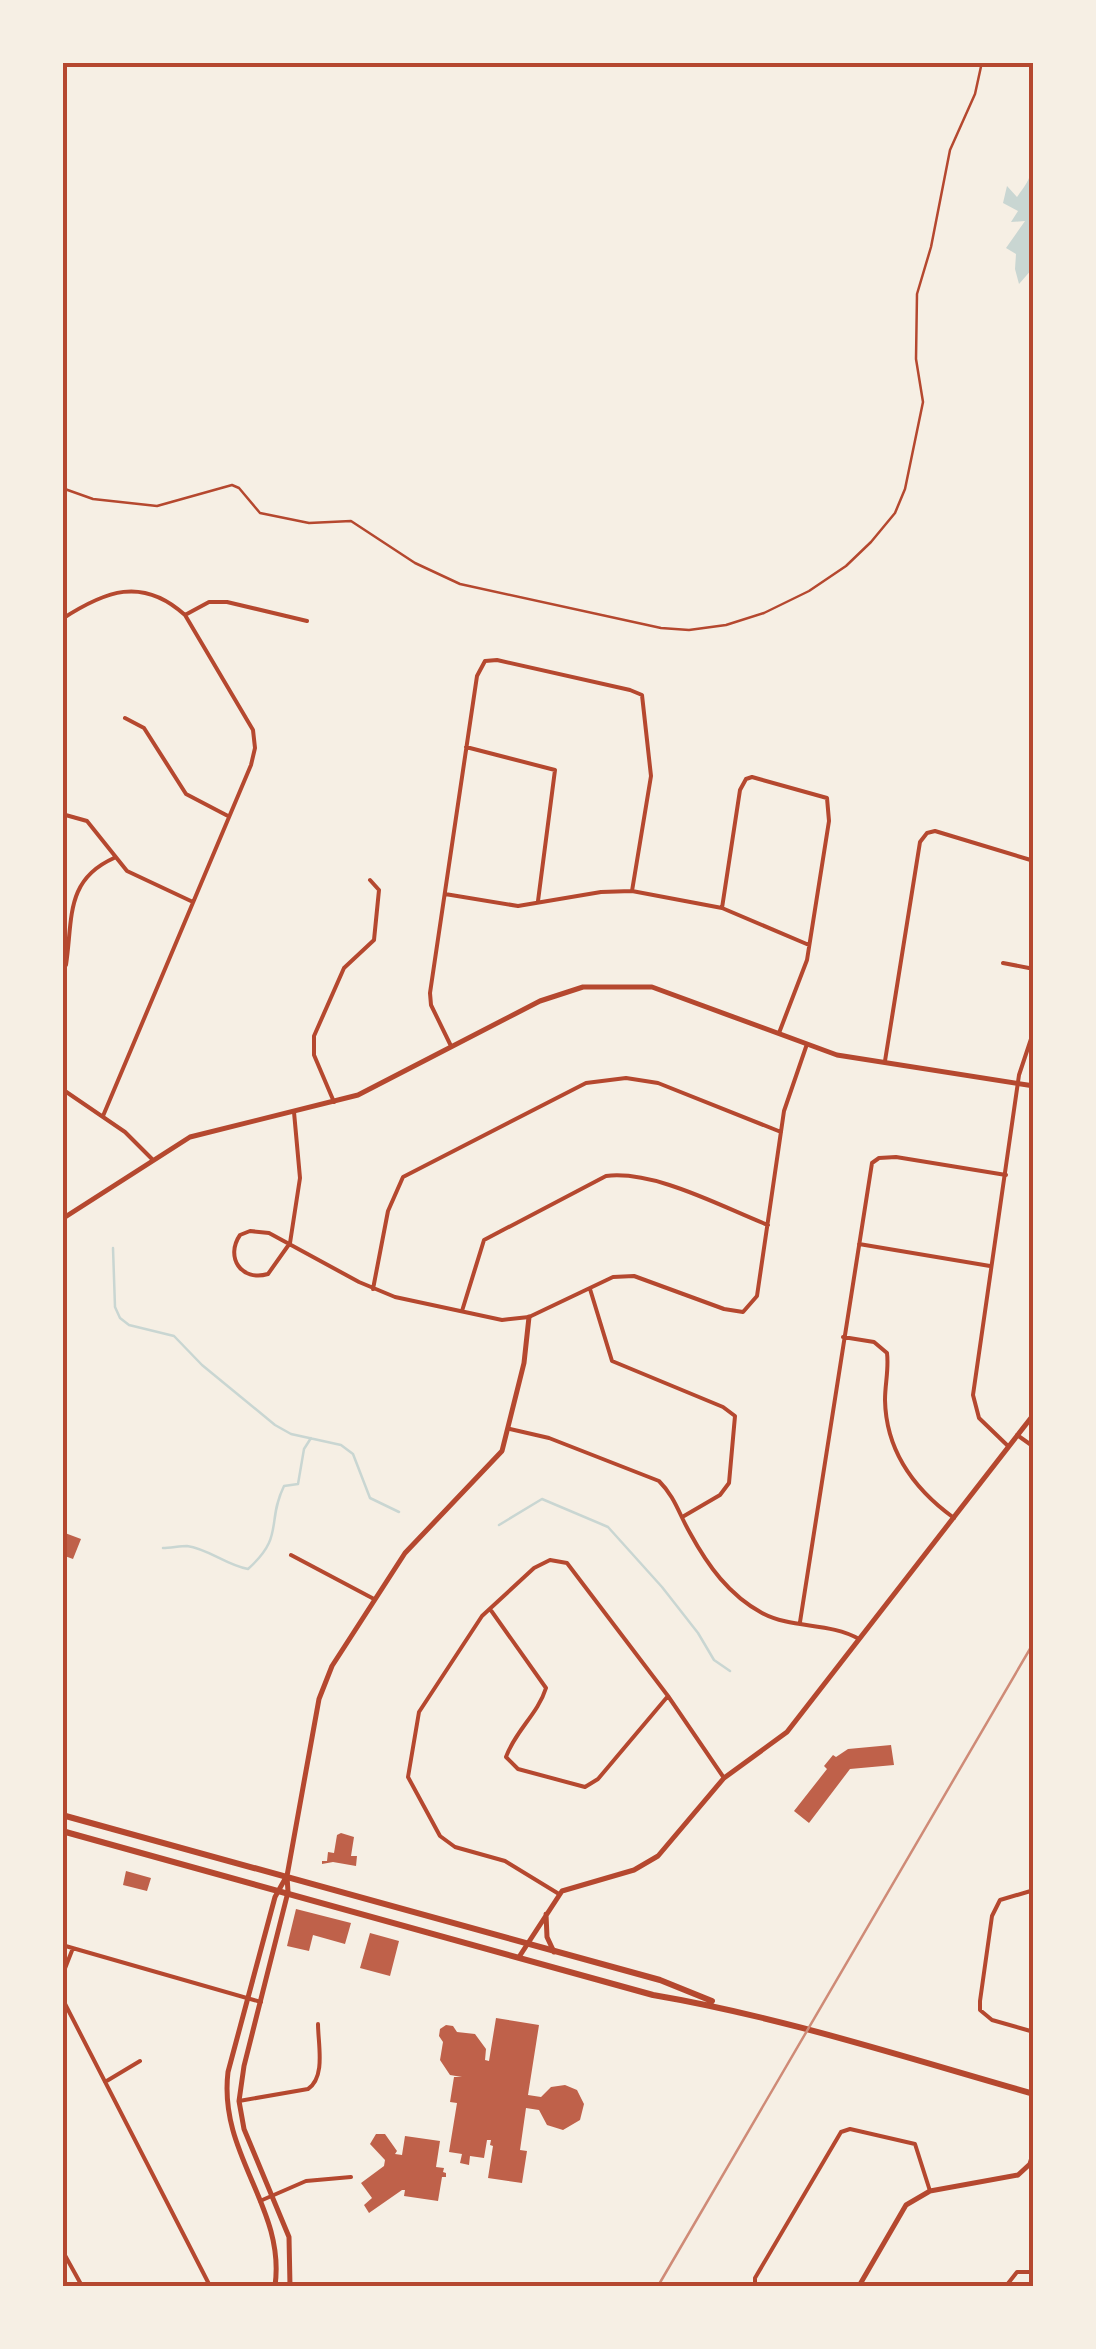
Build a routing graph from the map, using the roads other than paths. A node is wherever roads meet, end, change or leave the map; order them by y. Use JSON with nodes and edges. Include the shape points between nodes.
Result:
{"nodes":[{"id":1,"x":184,"y":615,"type":"junction"},
{"id":2,"x":62,"y":619,"type":"edge"},
{"id":3,"x":308,"y":621,"type":"dead end"},
{"id":4,"x":125,"y":718,"type":"dead end"},
{"id":5,"x":466,"y":747,"type":"junction"},
{"id":6,"x":62,"y":814,"type":"edge"},
{"id":7,"x":228,"y":816,"type":"junction"},
{"id":8,"x":114,"y":858,"type":"junction"},
{"id":9,"x":1034,"y":861,"type":"edge"},
{"id":10,"x":370,"y":880,"type":"dead end"},
{"id":11,"x":632,"y":891,"type":"junction"},
{"id":12,"x":446,"y":894,"type":"junction"},
{"id":13,"x":193,"y":902,"type":"junction"},
{"id":14,"x":538,"y":902,"type":"junction"},
{"id":15,"x":722,"y":908,"type":"junction"},
{"id":16,"x":808,"y":945,"type":"junction"},
{"id":17,"x":1002,"y":962,"type":"dead end"},
{"id":18,"x":66,"y":965,"type":"dead end"},
{"id":19,"x":1034,"y":968,"type":"edge"},
{"id":20,"x":1034,"y":1030,"type":"edge"},
{"id":21,"x":779,"y":1032,"type":"junction"},
{"id":22,"x":808,"y":1044,"type":"junction"},
{"id":23,"x":451,"y":1046,"type":"junction"},
{"id":24,"x":885,"y":1062,"type":"junction"},
{"id":25,"x":1019,"y":1084,"type":"junction"},
{"id":26,"x":1034,"y":1086,"type":"edge"},
{"id":27,"x":62,"y":1089,"type":"edge"},
{"id":28,"x":334,"y":1102,"type":"junction"},
{"id":29,"x":294,"y":1112,"type":"junction"},
{"id":30,"x":103,"y":1116,"type":"junction"},
{"id":31,"x":781,"y":1132,"type":"junction"},
{"id":32,"x":152,"y":1159,"type":"junction"},
{"id":33,"x":1006,"y":1175,"type":"junction"},
{"id":34,"x":62,"y":1218,"type":"edge"},
{"id":35,"x":768,"y":1226,"type":"junction"},
{"id":36,"x":290,"y":1243,"type":"junction"},
{"id":37,"x":859,"y":1244,"type":"junction"},
{"id":38,"x":990,"y":1266,"type":"junction"},
{"id":39,"x":590,"y":1288,"type":"junction"},
{"id":40,"x":373,"y":1289,"type":"junction"},
{"id":41,"x":462,"y":1311,"type":"junction"},
{"id":42,"x":529,"y":1316,"type":"junction"},
{"id":43,"x":843,"y":1337,"type":"junction"},
{"id":44,"x":1032,"y":1419,"type":"edge"},
{"id":45,"x":510,"y":1429,"type":"junction"},
{"id":46,"x":1017,"y":1435,"type":"junction"},
{"id":47,"x":1008,"y":1446,"type":"junction"},
{"id":48,"x":1034,"y":1448,"type":"edge"},
{"id":49,"x":684,"y":1516,"type":"junction"},
{"id":50,"x":954,"y":1518,"type":"junction"},
{"id":51,"x":290,"y":1554,"type":"dead end"},
{"id":52,"x":374,"y":1599,"type":"junction"},
{"id":53,"x":490,"y":1610,"type":"junction"},
{"id":54,"x":800,"y":1622,"type":"junction"},
{"id":55,"x":859,"y":1638,"type":"junction"},
{"id":56,"x":668,"y":1696,"type":"junction"},
{"id":57,"x":724,"y":1778,"type":"junction"},
{"id":58,"x":62,"y":1815,"type":"edge"},
{"id":59,"x":62,"y":1831,"type":"edge"},
{"id":60,"x":162,"y":1842,"type":"junction"},
{"id":61,"x":160,"y":1857,"type":"junction"},
{"id":62,"x":286,"y":1876,"type":"junction"},
{"id":63,"x":277,"y":1889,"type":"junction"},
{"id":64,"x":1034,"y":1890,"type":"edge"},
{"id":65,"x":288,"y":1892,"type":"junction"},
{"id":66,"x":558,"y":1894,"type":"junction"},
{"id":67,"x":546,"y":1911,"type":"junction"},
{"id":68,"x":528,"y":1944,"type":"junction"},
{"id":69,"x":62,"y":1946,"type":"edge"},
{"id":70,"x":73,"y":1948,"type":"junction"},
{"id":71,"x":554,"y":1952,"type":"junction"},
{"id":72,"x":519,"y":1957,"type":"junction"},
{"id":73,"x":62,"y":1976,"type":"edge"},
{"id":74,"x":247,"y":1997,"type":"junction"},
{"id":75,"x":62,"y":1998,"type":"edge"},
{"id":76,"x":261,"y":2002,"type":"junction"},
{"id":77,"x":727,"y":2008,"type":"junction"},
{"id":78,"x":318,"y":2024,"type":"dead end"},
{"id":79,"x":1034,"y":2032,"type":"edge"},
{"id":80,"x":140,"y":2062,"type":"dead end"},
{"id":81,"x":105,"y":2082,"type":"junction"},
{"id":82,"x":1034,"y":2094,"type":"edge"},
{"id":83,"x":239,"y":2101,"type":"junction"},
{"id":84,"x":1034,"y":2151,"type":"edge"},
{"id":85,"x":1032,"y":2165,"type":"edge"},
{"id":86,"x":351,"y":2177,"type":"dead end"},
{"id":87,"x":930,"y":2191,"type":"junction"},
{"id":88,"x":273,"y":2196,"type":"junction"},
{"id":89,"x":260,"y":2201,"type":"junction"},
{"id":90,"x":62,"y":2250,"type":"edge"},
{"id":91,"x":65,"y":2259,"type":"edge"},
{"id":92,"x":1034,"y":2272,"type":"edge"},
{"id":93,"x":82,"y":2286,"type":"edge"},
{"id":94,"x":210,"y":2286,"type":"edge"},
{"id":95,"x":275,"y":2286,"type":"edge"},
{"id":96,"x":290,"y":2286,"type":"edge"},
{"id":97,"x":755,"y":2286,"type":"edge"},
{"id":98,"x":859,"y":2286,"type":"edge"},
{"id":99,"x":1006,"y":2286,"type":"edge"}],
"edges":[{"from":1,"to":2,"type":"street","via":[[159,597],[126,590],[100,596]]},
{"from":1,"to":3,"type":"street","via":[[209,602],[227,602]]},
{"from":1,"to":7,"type":"street","via":[[253,730],[251,765]]},
{"from":4,"to":7,"type":"street","via":[[144,728],[186,794]]},
{"from":5,"to":11,"type":"street","via":[[485,662],[642,695],[651,776]]},
{"from":5,"to":12,"type":"street"},
{"from":5,"to":14,"type":"street","via":[[556,770]]},
{"from":6,"to":8,"type":"street","via":[[87,821]]},
{"from":7,"to":13,"type":"street"},
{"from":8,"to":13,"type":"street","via":[[142,880]]},
{"from":8,"to":18,"type":"street","via":[[83,877]]},
{"from":9,"to":24,"type":"street","via":[[935,830],[920,842]]},
{"from":10,"to":28,"type":"street","via":[[380,890],[374,940],[344,968],[314,1036],[314,1055]]},
{"from":11,"to":14,"type":"street"},
{"from":11,"to":15,"type":"street"},
{"from":12,"to":14,"type":"street","via":[[518,906]]},
{"from":12,"to":23,"type":"street","via":[[430,993]]},
{"from":13,"to":30,"type":"street"},
{"from":15,"to":16,"type":"street"},
{"from":15,"to":16,"type":"street","via":[[746,779],[827,798]]},
{"from":16,"to":21,"type":"street"},
{"from":17,"to":19,"type":"street"},
{"from":20,"to":25,"type":"street"},
{"from":21,"to":22,"type":"street"},
{"from":21,"to":23,"type":"street","via":[[670,991],[599,986],[540,1001]]},
{"from":22,"to":24,"type":"street","via":[[837,1056]]},
{"from":22,"to":31,"type":"street"},
{"from":23,"to":28,"type":"street"},
{"from":24,"to":25,"type":"street"},
{"from":25,"to":26,"type":"street"},
{"from":25,"to":33,"type":"street"},
{"from":27,"to":30,"type":"street"},
{"from":28,"to":29,"type":"street"},
{"from":29,"to":32,"type":"street","via":[[204,1132]]},
{"from":29,"to":36,"type":"street","via":[[300,1178]]},
{"from":30,"to":32,"type":"street"},
{"from":31,"to":35,"type":"street"},
{"from":31,"to":40,"type":"street","via":[[658,1083],[586,1082],[403,1177],[388,1211]]},
{"from":32,"to":34,"type":"street"},
{"from":33,"to":37,"type":"street","via":[[879,1158],[869,1175]]},
{"from":33,"to":38,"type":"street"},
{"from":35,"to":39,"type":"street","via":[[757,1296],[742,1312],[634,1276]]},
{"from":35,"to":41,"type":"street","via":[[658,1182],[606,1176],[484,1240]]},
{"from":36,"to":36,"type":"street","via":[[250,1231],[232,1251],[239,1269],[268,1274]]},
{"from":36,"to":40,"type":"street"},
{"from":37,"to":38,"type":"street"},
{"from":37,"to":43,"type":"street"},
{"from":38,"to":47,"type":"street","via":[[973,1395],[979,1418]]},
{"from":39,"to":42,"type":"street"},
{"from":39,"to":49,"type":"street","via":[[612,1360],[735,1416],[729,1482]]},
{"from":40,"to":41,"type":"street"},
{"from":41,"to":42,"type":"street","via":[[502,1320]]},
{"from":42,"to":45,"type":"street"},
{"from":43,"to":50,"type":"street","via":[[874,1342],[887,1353],[885,1410],[892,1445],[910,1476]]},
{"from":43,"to":54,"type":"street"},
{"from":44,"to":46,"type":"street"},
{"from":45,"to":49,"type":"street","via":[[659,1481]]},
{"from":45,"to":52,"type":"street","via":[[502,1451],[406,1552]]},
{"from":46,"to":47,"type":"street"},
{"from":46,"to":48,"type":"street"},
{"from":47,"to":50,"type":"street"},
{"from":49,"to":54,"type":"street","via":[[737,1597],[765,1614]]},
{"from":50,"to":55,"type":"street"},
{"from":51,"to":52,"type":"street"},
{"from":52,"to":62,"type":"street","via":[[319,1699]]},
{"from":53,"to":56,"type":"street","via":[[534,1568],[550,1560],[567,1563]]},
{"from":53,"to":56,"type":"street","via":[[546,1688],[506,1756],[518,1769],[585,1787]]},
{"from":53,"to":66,"type":"street","via":[[419,1712],[408,1778],[440,1836],[504,1861]]},
{"from":54,"to":55,"type":"street"},
{"from":55,"to":57,"type":"street","via":[[786,1732]]},
{"from":56,"to":57,"type":"street"},
{"from":57,"to":66,"type":"street","via":[[658,1856]]},
{"from":58,"to":60,"type":"main road"},
{"from":59,"to":61,"type":"main road"},
{"from":60,"to":61,"type":"main road"},
{"from":60,"to":62,"type":"main road"},
{"from":61,"to":63,"type":"main road"},
{"from":62,"to":63,"type":"street"},
{"from":62,"to":65,"type":"street"},
{"from":62,"to":68,"type":"main road"},
{"from":63,"to":65,"type":"main road"},
{"from":63,"to":74,"type":"street"},
{"from":64,"to":79,"type":"street","via":[[1000,1900],[992,1916],[980,2010]]},
{"from":65,"to":72,"type":"main road"},
{"from":65,"to":76,"type":"street"},
{"from":66,"to":67,"type":"street"},
{"from":67,"to":68,"type":"street"},
{"from":67,"to":71,"type":"street"},
{"from":68,"to":71,"type":"main road"},
{"from":68,"to":72,"type":"street"},
{"from":69,"to":70,"type":"street"},
{"from":70,"to":73,"type":"street"},
{"from":70,"to":74,"type":"street"},
{"from":71,"to":77,"type":"main road","via":[[660,1980]]},
{"from":72,"to":77,"type":"main road"},
{"from":74,"to":76,"type":"street"},
{"from":74,"to":89,"type":"street","via":[[226,2101]]},
{"from":75,"to":81,"type":"street"},
{"from":76,"to":83,"type":"street"},
{"from":77,"to":82,"type":"main road"},
{"from":78,"to":83,"type":"street","via":[[314,2085]]},
{"from":80,"to":81,"type":"street"},
{"from":81,"to":94,"type":"street"},
{"from":83,"to":88,"type":"street"},
{"from":84,"to":85,"type":"street"},
{"from":85,"to":87,"type":"street","via":[[1018,2175]]},
{"from":86,"to":88,"type":"street","via":[[306,2181]]},
{"from":87,"to":97,"type":"street","via":[[915,2144],[842,2132]]},
{"from":87,"to":98,"type":"street","via":[[906,2206]]},
{"from":88,"to":89,"type":"street"},
{"from":88,"to":96,"type":"street","via":[[289,2236]]},
{"from":89,"to":95,"type":"street","via":[[275,2238]]},
{"from":90,"to":91,"type":"street"},
{"from":91,"to":93,"type":"street"},
{"from":92,"to":99,"type":"street","via":[[1017,2272]]}]}
